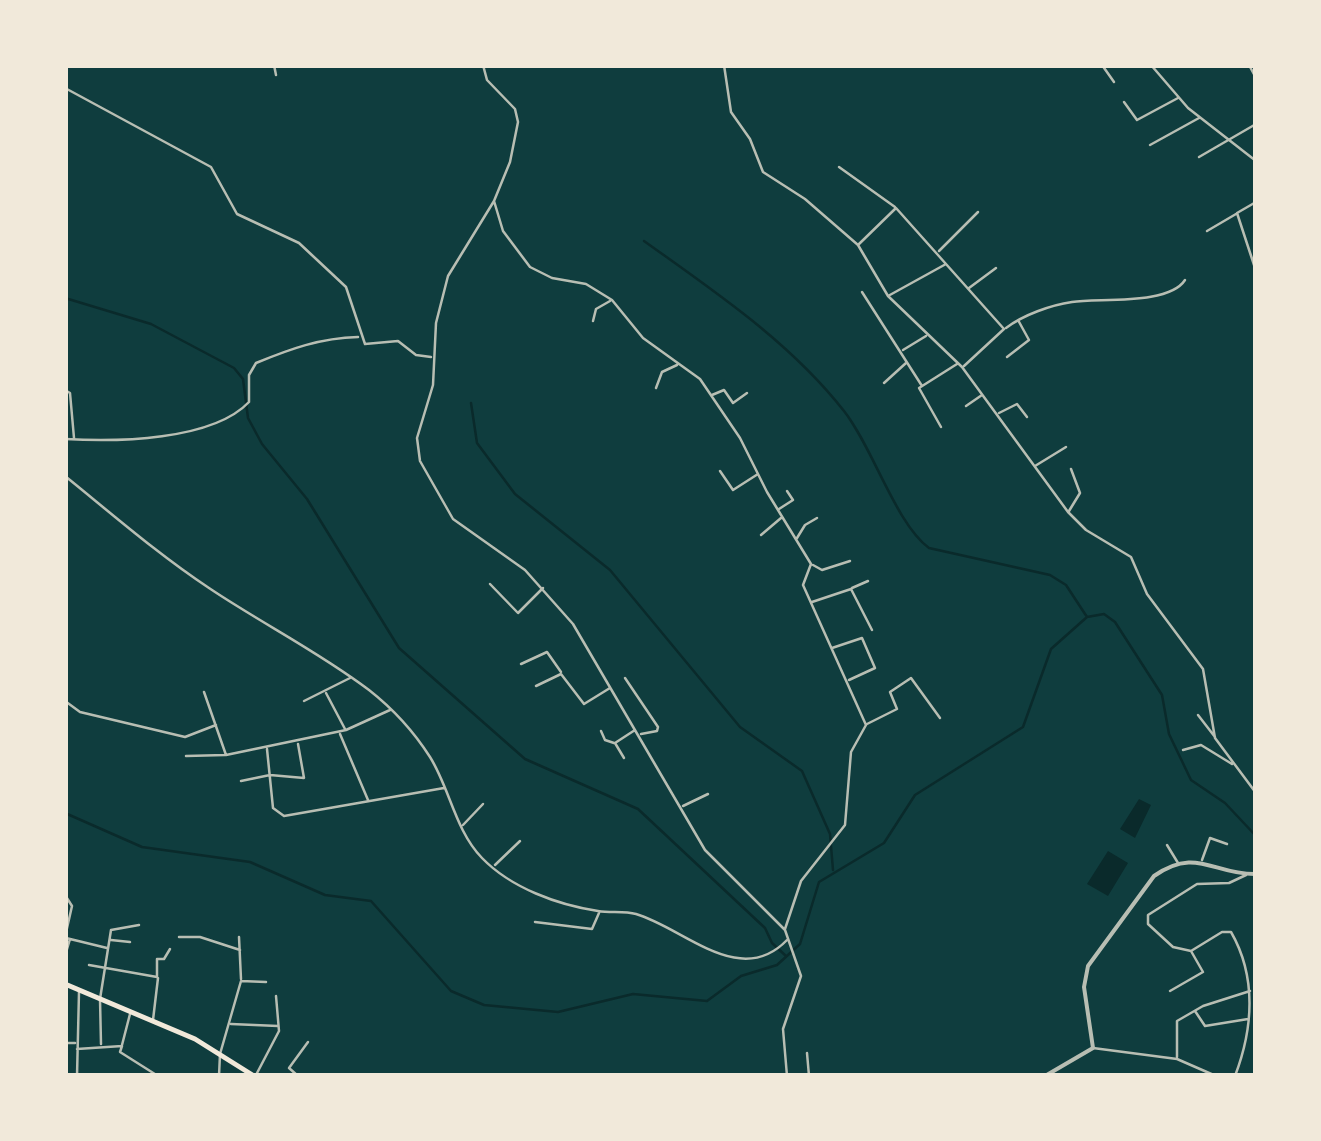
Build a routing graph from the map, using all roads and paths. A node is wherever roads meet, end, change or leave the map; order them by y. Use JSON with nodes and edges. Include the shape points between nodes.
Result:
{"nodes":[{"id":1,"x":274,"y":65,"type":"edge"},
{"id":2,"x":482,"y":65,"type":"edge"},
{"id":3,"x":724,"y":65,"type":"edge"},
{"id":4,"x":1102,"y":65,"type":"edge"},
{"id":5,"x":1151,"y":65,"type":"edge"},
{"id":6,"x":1250,"y":65,"type":"edge"},
{"id":7,"x":276,"y":74,"type":"dead end"},
{"id":8,"x":1256,"y":78,"type":"edge"},
{"id":9,"x":1114,"y":82,"type":"dead end"},
{"id":10,"x":65,"y":88,"type":"edge"},
{"id":11,"x":1180,"y":98,"type":"junction"},
{"id":12,"x":1124,"y":102,"type":"dead end"},
{"id":13,"x":1200,"y":118,"type":"junction"},
{"id":14,"x":1256,"y":124,"type":"edge"},
{"id":15,"x":1228,"y":140,"type":"junction"},
{"id":16,"x":1150,"y":145,"type":"dead end"},
{"id":17,"x":1199,"y":157,"type":"dead end"},
{"id":18,"x":1256,"y":160,"type":"edge"},
{"id":19,"x":839,"y":167,"type":"dead end"},
{"id":20,"x":494,"y":201,"type":"junction"},
{"id":21,"x":1256,"y":202,"type":"edge"},
{"id":22,"x":896,"y":208,"type":"junction"},
{"id":23,"x":978,"y":212,"type":"dead end"},
{"id":24,"x":1238,"y":213,"type":"junction"},
{"id":25,"x":1206,"y":230,"type":"dead end"},
{"id":26,"x":858,"y":246,"type":"junction"},
{"id":27,"x":938,"y":252,"type":"junction"},
{"id":28,"x":947,"y":264,"type":"junction"},
{"id":29,"x":996,"y":268,"type":"dead end"},
{"id":30,"x":1256,"y":271,"type":"edge"},
{"id":31,"x":1185,"y":280,"type":"dead end"},
{"id":32,"x":968,"y":288,"type":"junction"},
{"id":33,"x":862,"y":292,"type":"dead end"},
{"id":34,"x":888,"y":296,"type":"junction"},
{"id":35,"x":612,"y":300,"type":"junction"},
{"id":36,"x":1018,"y":319,"type":"junction"},
{"id":37,"x":593,"y":321,"type":"dead end"},
{"id":38,"x":1004,"y":329,"type":"junction"},
{"id":39,"x":927,"y":335,"type":"junction"},
{"id":40,"x":360,"y":337,"type":"junction"},
{"id":41,"x":901,"y":352,"type":"junction"},
{"id":42,"x":432,"y":357,"type":"junction"},
{"id":43,"x":1007,"y":357,"type":"dead end"},
{"id":44,"x":907,"y":362,"type":"junction"},
{"id":45,"x":679,"y":364,"type":"junction"},
{"id":46,"x":961,"y":365,"type":"junction"},
{"id":47,"x":884,"y":383,"type":"dead end"},
{"id":48,"x":922,"y":386,"type":"junction"},
{"id":49,"x":656,"y":388,"type":"dead end"},
{"id":50,"x":65,"y":390,"type":"edge"},
{"id":51,"x":747,"y":393,"type":"dead end"},
{"id":52,"x":983,"y":394,"type":"junction"},
{"id":53,"x":712,"y":395,"type":"junction"},
{"id":54,"x":966,"y":406,"type":"dead end"},
{"id":55,"x":998,"y":414,"type":"junction"},
{"id":56,"x":1027,"y":417,"type":"dead end"},
{"id":57,"x":942,"y":427,"type":"dead end"},
{"id":58,"x":65,"y":440,"type":"edge"},
{"id":59,"x":74,"y":440,"type":"junction"},
{"id":60,"x":1066,"y":447,"type":"dead end"},
{"id":61,"x":1034,"y":466,"type":"junction"},
{"id":62,"x":1071,"y":469,"type":"dead end"},
{"id":63,"x":720,"y":472,"type":"dead end"},
{"id":64,"x":758,"y":474,"type":"junction"},
{"id":65,"x":65,"y":476,"type":"edge"},
{"id":66,"x":787,"y":490,"type":"dead end"},
{"id":67,"x":777,"y":510,"type":"junction"},
{"id":68,"x":1068,"y":512,"type":"junction"},
{"id":69,"x":782,"y":517,"type":"junction"},
{"id":70,"x":817,"y":518,"type":"dead end"},
{"id":71,"x":761,"y":535,"type":"dead end"},
{"id":72,"x":796,"y":539,"type":"junction"},
{"id":73,"x":850,"y":561,"type":"dead end"},
{"id":74,"x":812,"y":564,"type":"junction"},
{"id":75,"x":868,"y":580,"type":"dead end"},
{"id":76,"x":490,"y":584,"type":"dead end"},
{"id":77,"x":544,"y":587,"type":"junction"},
{"id":78,"x":851,"y":588,"type":"junction"},
{"id":79,"x":810,"y":602,"type":"junction"},
{"id":80,"x":872,"y":630,"type":"dead end"},
{"id":81,"x":832,"y":648,"type":"junction"},
{"id":82,"x":520,"y":664,"type":"dead end"},
{"id":83,"x":561,"y":674,"type":"junction"},
{"id":84,"x":351,"y":677,"type":"junction"},
{"id":85,"x":625,"y":678,"type":"dead end"},
{"id":86,"x":848,"y":681,"type":"junction"},
{"id":87,"x":536,"y":686,"type":"dead end"},
{"id":88,"x":612,"y":687,"type":"junction"},
{"id":89,"x":204,"y":692,"type":"dead end"},
{"id":90,"x":326,"y":694,"type":"junction"},
{"id":91,"x":65,"y":701,"type":"edge"},
{"id":92,"x":304,"y":701,"type":"dead end"},
{"id":93,"x":391,"y":709,"type":"junction"},
{"id":94,"x":1198,"y":715,"type":"dead end"},
{"id":95,"x":940,"y":718,"type":"dead end"},
{"id":96,"x":217,"y":724,"type":"junction"},
{"id":97,"x":866,"y":725,"type":"junction"},
{"id":98,"x":636,"y":729,"type":"junction"},
{"id":99,"x":346,"y":730,"type":"junction"},
{"id":100,"x":601,"y":730,"type":"dead end"},
{"id":101,"x":339,"y":732,"type":"junction"},
{"id":102,"x":639,"y":734,"type":"junction"},
{"id":103,"x":1215,"y":738,"type":"junction"},
{"id":104,"x":298,"y":742,"type":"junction"},
{"id":105,"x":615,"y":743,"type":"junction"},
{"id":106,"x":267,"y":748,"type":"junction"},
{"id":107,"x":1182,"y":750,"type":"dead end"},
{"id":108,"x":226,"y":755,"type":"junction"},
{"id":109,"x":186,"y":756,"type":"dead end"},
{"id":110,"x":624,"y":758,"type":"dead end"},
{"id":111,"x":1234,"y":764,"type":"junction"},
{"id":112,"x":270,"y":774,"type":"junction"},
{"id":113,"x":241,"y":781,"type":"dead end"},
{"id":114,"x":444,"y":788,"type":"junction"},
{"id":115,"x":1256,"y":793,"type":"edge"},
{"id":116,"x":708,"y":794,"type":"dead end"},
{"id":117,"x":369,"y":801,"type":"junction"},
{"id":118,"x":483,"y":804,"type":"dead end"},
{"id":119,"x":681,"y":806,"type":"junction"},
{"id":120,"x":462,"y":826,"type":"junction"},
{"id":121,"x":520,"y":841,"type":"dead end"},
{"id":122,"x":1227,"y":844,"type":"dead end"},
{"id":123,"x":1167,"y":845,"type":"dead end"},
{"id":124,"x":1202,"y":860,"type":"junction"},
{"id":125,"x":1179,"y":864,"type":"junction"},
{"id":126,"x":494,"y":866,"type":"junction"},
{"id":127,"x":1247,"y":874,"type":"junction"},
{"id":128,"x":1256,"y":874,"type":"edge"},
{"id":129,"x":65,"y":895,"type":"edge"},
{"id":130,"x":600,"y":912,"type":"junction"},
{"id":131,"x":535,"y":922,"type":"dead end"},
{"id":132,"x":140,"y":925,"type":"dead end"},
{"id":133,"x":784,"y":930,"type":"junction"},
{"id":134,"x":67,"y":937,"type":"edge"},
{"id":135,"x":239,"y":937,"type":"dead end"},
{"id":136,"x":179,"y":938,"type":"dead end"},
{"id":137,"x":109,"y":940,"type":"junction"},
{"id":138,"x":787,"y":940,"type":"junction"},
{"id":139,"x":130,"y":942,"type":"dead end"},
{"id":140,"x":108,"y":949,"type":"junction"},
{"id":141,"x":170,"y":949,"type":"dead end"},
{"id":142,"x":240,"y":950,"type":"junction"},
{"id":143,"x":1191,"y":951,"type":"junction"},
{"id":144,"x":65,"y":956,"type":"edge"},
{"id":145,"x":89,"y":966,"type":"dead end"},
{"id":146,"x":107,"y":968,"type":"junction"},
{"id":147,"x":157,"y":976,"type":"junction"},
{"id":148,"x":241,"y":981,"type":"junction"},
{"id":149,"x":266,"y":982,"type":"dead end"},
{"id":150,"x":65,"y":984,"type":"edge"},
{"id":151,"x":79,"y":990,"type":"junction"},
{"id":152,"x":1170,"y":991,"type":"dead end"},
{"id":153,"x":1250,"y":991,"type":"junction"},
{"id":154,"x":276,"y":996,"type":"dead end"},
{"id":155,"x":100,"y":999,"type":"junction"},
{"id":156,"x":1195,"y":1011,"type":"junction"},
{"id":157,"x":131,"y":1012,"type":"junction"},
{"id":158,"x":1250,"y":1019,"type":"junction"},
{"id":159,"x":153,"y":1022,"type":"junction"},
{"id":160,"x":230,"y":1024,"type":"junction"},
{"id":161,"x":279,"y":1026,"type":"junction"},
{"id":162,"x":77,"y":1042,"type":"junction"},
{"id":163,"x":308,"y":1042,"type":"dead end"},
{"id":164,"x":65,"y":1043,"type":"edge"},
{"id":165,"x":100,"y":1044,"type":"junction"},
{"id":166,"x":122,"y":1046,"type":"junction"},
{"id":167,"x":1093,"y":1048,"type":"junction"},
{"id":168,"x":77,"y":1049,"type":"junction"},
{"id":169,"x":807,"y":1053,"type":"dead end"},
{"id":170,"x":220,"y":1054,"type":"junction"},
{"id":171,"x":1177,"y":1059,"type":"junction"},
{"id":172,"x":289,"y":1068,"type":"junction"},
{"id":173,"x":78,"y":1076,"type":"edge"},
{"id":174,"x":158,"y":1076,"type":"edge"},
{"id":175,"x":219,"y":1076,"type":"edge"},
{"id":176,"x":255,"y":1076,"type":"edge"},
{"id":177,"x":283,"y":1076,"type":"edge"},
{"id":178,"x":298,"y":1076,"type":"edge"},
{"id":179,"x":787,"y":1076,"type":"edge"},
{"id":180,"x":809,"y":1076,"type":"edge"},
{"id":181,"x":1045,"y":1076,"type":"edge"},
{"id":182,"x":1216,"y":1076,"type":"edge"},
{"id":183,"x":1235,"y":1076,"type":"edge"}],
"edges":[{"from":1,"to":7,"type":"street"},
{"from":2,"to":20,"type":"street","via":[[518,114],[510,162]]},
{"from":3,"to":26,"type":"street","via":[[732,112],[762,172],[805,198]]},
{"from":4,"to":9,"type":"street"},
{"from":5,"to":11,"type":"street"},
{"from":6,"to":8,"type":"street"},
{"from":10,"to":40,"type":"street","via":[[211,167],[237,214],[299,243],[346,287]]},
{"from":11,"to":12,"type":"street","via":[[1137,120]]},
{"from":11,"to":13,"type":"street"},
{"from":13,"to":15,"type":"street"},
{"from":13,"to":16,"type":"street"},
{"from":14,"to":15,"type":"street"},
{"from":15,"to":17,"type":"street"},
{"from":15,"to":18,"type":"street"},
{"from":19,"to":22,"type":"street"},
{"from":20,"to":35,"type":"street","via":[[503,231],[530,267],[586,284]]},
{"from":20,"to":42,"type":"street","via":[[448,276]]},
{"from":21,"to":24,"type":"street"},
{"from":22,"to":26,"type":"street"},
{"from":22,"to":27,"type":"street"},
{"from":23,"to":27,"type":"street"},
{"from":24,"to":25,"type":"street"},
{"from":24,"to":30,"type":"street"},
{"from":26,"to":34,"type":"street"},
{"from":27,"to":28,"type":"street"},
{"from":28,"to":32,"type":"street"},
{"from":28,"to":34,"type":"street"},
{"from":29,"to":32,"type":"street"},
{"from":31,"to":36,"type":"street","via":[[1169,295],[1072,302]]},
{"from":32,"to":38,"type":"street"},
{"from":33,"to":41,"type":"street"},
{"from":34,"to":39,"type":"street"},
{"from":35,"to":37,"type":"street","via":[[596,309]]},
{"from":35,"to":45,"type":"street","via":[[643,338]]},
{"from":36,"to":38,"type":"street"},
{"from":36,"to":43,"type":"street","via":[[1028,340]]},
{"from":38,"to":46,"type":"street"},
{"from":39,"to":41,"type":"street"},
{"from":39,"to":46,"type":"street"},
{"from":40,"to":42,"type":"street","via":[[368,345],[398,341]]},
{"from":40,"to":59,"type":"street","via":[[314,340],[256,362],[248,402],[206,428],[124,444]]},
{"from":41,"to":44,"type":"street"},
{"from":42,"to":77,"type":"street","via":[[433,385],[417,438],[428,479],[460,526]]},
{"from":44,"to":47,"type":"street"},
{"from":44,"to":48,"type":"street"},
{"from":45,"to":49,"type":"street","via":[[662,372]]},
{"from":45,"to":53,"type":"street"},
{"from":46,"to":48,"type":"street"},
{"from":46,"to":52,"type":"street"},
{"from":48,"to":57,"type":"street"},
{"from":50,"to":59,"type":"street"},
{"from":51,"to":53,"type":"street","via":[[733,403],[724,390]]},
{"from":52,"to":54,"type":"street"},
{"from":52,"to":55,"type":"street"},
{"from":53,"to":64,"type":"street"},
{"from":55,"to":56,"type":"street","via":[[1017,404]]},
{"from":55,"to":61,"type":"street"},
{"from":58,"to":59,"type":"street"},
{"from":60,"to":61,"type":"street"},
{"from":61,"to":68,"type":"street"},
{"from":62,"to":68,"type":"street","via":[[1080,499]]},
{"from":63,"to":64,"type":"street","via":[[733,490]]},
{"from":64,"to":67,"type":"street"},
{"from":65,"to":84,"type":"street","via":[[206,586]]},
{"from":66,"to":67,"type":"street","via":[[793,500]]},
{"from":67,"to":69,"type":"street"},
{"from":68,"to":103,"type":"street","via":[[1132,559],[1147,594],[1203,669]]},
{"from":69,"to":71,"type":"street"},
{"from":69,"to":72,"type":"street"},
{"from":70,"to":72,"type":"street"},
{"from":72,"to":74,"type":"street"},
{"from":73,"to":74,"type":"street","via":[[822,570]]},
{"from":74,"to":79,"type":"street","via":[[802,580]]},
{"from":75,"to":78,"type":"street"},
{"from":76,"to":77,"type":"street","via":[[518,614]]},
{"from":77,"to":88,"type":"street"},
{"from":78,"to":79,"type":"street"},
{"from":78,"to":80,"type":"street"},
{"from":79,"to":81,"type":"street"},
{"from":81,"to":86,"type":"street"},
{"from":81,"to":86,"type":"street","via":[[862,638],[876,662]]},
{"from":82,"to":83,"type":"street","via":[[547,652]]},
{"from":83,"to":87,"type":"street"},
{"from":83,"to":88,"type":"street","via":[[584,704]]},
{"from":84,"to":90,"type":"street"},
{"from":84,"to":93,"type":"street"},
{"from":85,"to":102,"type":"street","via":[[658,726]]},
{"from":86,"to":97,"type":"street"},
{"from":88,"to":98,"type":"street"},
{"from":89,"to":96,"type":"street"},
{"from":90,"to":92,"type":"street"},
{"from":90,"to":99,"type":"street"},
{"from":91,"to":96,"type":"street","via":[[80,712],[185,736]]},
{"from":93,"to":99,"type":"street"},
{"from":93,"to":114,"type":"street","via":[[430,758]]},
{"from":94,"to":103,"type":"street"},
{"from":95,"to":97,"type":"street","via":[[911,678],[890,692],[897,709]]},
{"from":96,"to":108,"type":"street"},
{"from":97,"to":133,"type":"street","via":[[851,752],[845,825],[801,881]]},
{"from":98,"to":102,"type":"street"},
{"from":98,"to":105,"type":"street"},
{"from":99,"to":101,"type":"street"},
{"from":100,"to":105,"type":"street"},
{"from":101,"to":104,"type":"street"},
{"from":101,"to":117,"type":"street"},
{"from":102,"to":119,"type":"street"},
{"from":103,"to":111,"type":"street"},
{"from":104,"to":106,"type":"street"},
{"from":104,"to":112,"type":"street","via":[[306,775]]},
{"from":105,"to":110,"type":"street"},
{"from":106,"to":108,"type":"street"},
{"from":106,"to":112,"type":"street"},
{"from":107,"to":111,"type":"street","via":[[1201,745]]},
{"from":108,"to":109,"type":"street"},
{"from":111,"to":115,"type":"street"},
{"from":112,"to":113,"type":"street"},
{"from":112,"to":117,"type":"street","via":[[273,808],[284,816]]},
{"from":114,"to":117,"type":"street"},
{"from":114,"to":120,"type":"street"},
{"from":116,"to":119,"type":"street"},
{"from":118,"to":120,"type":"street"},
{"from":119,"to":133,"type":"street","via":[[712,860]]},
{"from":120,"to":126,"type":"street"},
{"from":121,"to":126,"type":"street"},
{"from":122,"to":124,"type":"street","via":[[1210,838]]},
{"from":123,"to":125,"type":"street"},
{"from":124,"to":125,"type":"street"},
{"from":124,"to":127,"type":"street"},
{"from":125,"to":167,"type":"street","via":[[1148,882],[1088,966],[1084,987]]},
{"from":126,"to":130,"type":"street","via":[[524,888]]},
{"from":127,"to":128,"type":"street"},
{"from":127,"to":143,"type":"street","via":[[1230,883],[1197,884],[1148,915],[1161,938]]},
{"from":129,"to":134,"type":"street","via":[[72,906]]},
{"from":130,"to":131,"type":"street","via":[[592,929]]},
{"from":130,"to":138,"type":"street","via":[[633,913],[720,954],[749,959]]},
{"from":132,"to":137,"type":"street","via":[[114,927]]},
{"from":133,"to":138,"type":"street"},
{"from":134,"to":140,"type":"street"},
{"from":134,"to":144,"type":"street"},
{"from":135,"to":142,"type":"street"},
{"from":136,"to":142,"type":"street","via":[[200,936]]},
{"from":137,"to":139,"type":"street"},
{"from":137,"to":140,"type":"street"},
{"from":138,"to":179,"type":"street","via":[[801,976],[783,1029]]},
{"from":140,"to":146,"type":"street"},
{"from":141,"to":147,"type":"street","via":[[157,960]]},
{"from":142,"to":148,"type":"street"},
{"from":143,"to":152,"type":"street","via":[[1203,972]]},
{"from":143,"to":153,"type":"street","via":[[1231,932]]},
{"from":145,"to":146,"type":"street"},
{"from":146,"to":147,"type":"street"},
{"from":146,"to":155,"type":"street"},
{"from":147,"to":159,"type":"street"},
{"from":148,"to":149,"type":"street"},
{"from":148,"to":160,"type":"street"},
{"from":150,"to":151,"type":"main road"},
{"from":151,"to":155,"type":"main road"},
{"from":151,"to":162,"type":"street"},
{"from":153,"to":156,"type":"street"},
{"from":153,"to":158,"type":"street"},
{"from":154,"to":161,"type":"street"},
{"from":155,"to":157,"type":"main road"},
{"from":155,"to":165,"type":"street"},
{"from":156,"to":158,"type":"street","via":[[1205,1026]]},
{"from":156,"to":171,"type":"street","via":[[1174,1024]]},
{"from":157,"to":159,"type":"main road"},
{"from":157,"to":166,"type":"street"},
{"from":158,"to":183,"type":"street"},
{"from":159,"to":170,"type":"main road"},
{"from":160,"to":161,"type":"street"},
{"from":160,"to":170,"type":"street"},
{"from":161,"to":176,"type":"street"},
{"from":162,"to":164,"type":"street"},
{"from":162,"to":168,"type":"street"},
{"from":163,"to":172,"type":"street"},
{"from":165,"to":166,"type":"street"},
{"from":165,"to":168,"type":"street"},
{"from":166,"to":174,"type":"street","via":[[120,1052]]},
{"from":167,"to":171,"type":"street"},
{"from":167,"to":181,"type":"street"},
{"from":168,"to":173,"type":"street"},
{"from":169,"to":180,"type":"street"},
{"from":170,"to":175,"type":"street"},
{"from":170,"to":176,"type":"main road"},
{"from":171,"to":182,"type":"street"},
{"from":172,"to":177,"type":"street"},
{"from":172,"to":178,"type":"street"}]}
